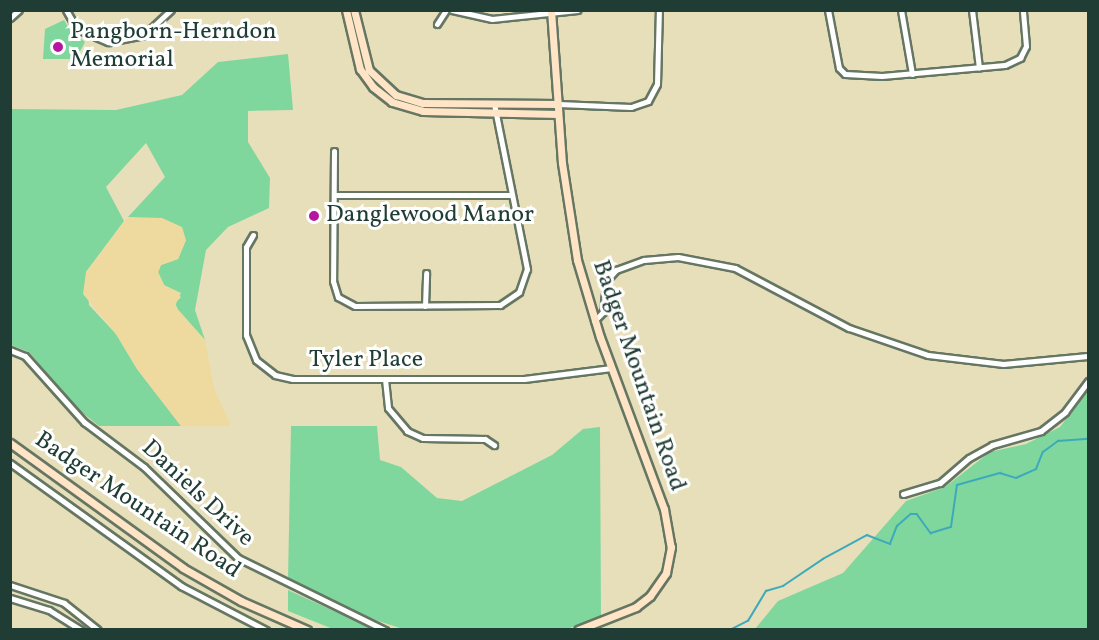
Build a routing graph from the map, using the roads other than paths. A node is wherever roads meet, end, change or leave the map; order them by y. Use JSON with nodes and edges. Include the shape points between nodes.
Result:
{"nodes":[{"id":1,"x":19,"y":10,"type":"edge"},
{"id":2,"x":66,"y":10,"type":"edge"},
{"id":3,"x":171,"y":10,"type":"edge"},
{"id":4,"x":346,"y":10,"type":"edge"},
{"id":5,"x":354,"y":10,"type":"edge"},
{"id":6,"x":446,"y":10,"type":"edge"},
{"id":7,"x":452,"y":10,"type":"edge"},
{"id":8,"x":504,"y":10,"type":"edge"},
{"id":9,"x":578,"y":10,"type":"edge"},
{"id":10,"x":659,"y":10,"type":"edge"},
{"id":11,"x":828,"y":10,"type":"edge"},
{"id":12,"x":901,"y":10,"type":"edge"},
{"id":13,"x":972,"y":10,"type":"edge"},
{"id":14,"x":1023,"y":10,"type":"edge"},
{"id":15,"x":551,"y":12,"type":"edge"},
{"id":16,"x":10,"y":18,"type":"edge"},
{"id":17,"x":504,"y":19,"type":"junction"},
{"id":18,"x":437,"y":24,"type":"dead end"},
{"id":19,"x":979,"y":68,"type":"junction"},
{"id":20,"x":912,"y":74,"type":"junction"},
{"id":21,"x":494,"y":104,"type":"junction"},
{"id":22,"x":558,"y":104,"type":"junction"},
{"id":23,"x":574,"y":108,"type":"junction"},
{"id":24,"x":495,"y":112,"type":"junction"},
{"id":25,"x":558,"y":114,"type":"junction"},
{"id":26,"x":334,"y":151,"type":"dead end"},
{"id":27,"x":334,"y":195,"type":"junction"},
{"id":28,"x":511,"y":195,"type":"junction"},
{"id":29,"x":253,"y":235,"type":"dead end"},
{"id":30,"x":426,"y":273,"type":"dead end"},
{"id":31,"x":425,"y":306,"type":"junction"},
{"id":32,"x":594,"y":321,"type":"junction"},
{"id":33,"x":10,"y":350,"type":"edge"},
{"id":34,"x":1089,"y":356,"type":"edge"},
{"id":35,"x":611,"y":368,"type":"junction"},
{"id":36,"x":385,"y":379,"type":"junction"},
{"id":37,"x":1089,"y":381,"type":"edge"},
{"id":38,"x":10,"y":443,"type":"edge"},
{"id":39,"x":494,"y":445,"type":"dead end"},
{"id":40,"x":10,"y":463,"type":"edge"},
{"id":41,"x":903,"y":494,"type":"dead end"},
{"id":42,"x":10,"y":585,"type":"edge"},
{"id":43,"x":10,"y":598,"type":"edge"},
{"id":44,"x":81,"y":630,"type":"edge"},
{"id":45,"x":98,"y":630,"type":"edge"},
{"id":46,"x":266,"y":630,"type":"edge"},
{"id":47,"x":307,"y":630,"type":"edge"},
{"id":48,"x":386,"y":630,"type":"edge"},
{"id":49,"x":578,"y":630,"type":"edge"}],
"edges":[{"from":1,"to":16,"type":"street"},
{"from":2,"to":3,"type":"street","via":[[77,29],[108,42],[144,35]]},
{"from":4,"to":24,"type":"main road","via":[[360,69],[381,95],[400,106],[423,111]]},
{"from":5,"to":21,"type":"main road","via":[[365,60],[389,91],[423,103]]},
{"from":6,"to":18,"type":"street"},
{"from":7,"to":17,"type":"street","via":[[480,19]]},
{"from":8,"to":17,"type":"street"},
{"from":9,"to":15,"type":"street"},
{"from":10,"to":23,"type":"street","via":[[657,84],[648,101],[630,107]]},
{"from":11,"to":20,"type":"street","via":[[842,72]]},
{"from":12,"to":20,"type":"street"},
{"from":13,"to":19,"type":"street"},
{"from":14,"to":19,"type":"street","via":[[1026,46],[1022,57],[1005,65]]},
{"from":15,"to":17,"type":"street"},
{"from":15,"to":22,"type":"main road","name":"Badger Mountain Road"},
{"from":19,"to":20,"type":"street"},
{"from":21,"to":22,"type":"main road"},
{"from":21,"to":24,"type":"street"},
{"from":22,"to":23,"type":"street"},
{"from":22,"to":25,"type":"main road","name":"Badger Mountain Road"},
{"from":23,"to":25,"type":"street"},
{"from":24,"to":25,"type":"main road"},
{"from":24,"to":28,"type":"street"},
{"from":25,"to":32,"type":"main road","name":"Badger Mountain Road","via":[[569,217]]},
{"from":26,"to":27,"type":"street"},
{"from":27,"to":28,"type":"street"},
{"from":27,"to":31,"type":"street","via":[[333,281],[338,297],[355,306]]},
{"from":28,"to":31,"type":"street","via":[[527,269],[516,295],[494,305]]},
{"from":29,"to":36,"type":"street","name":"Tyler Place","via":[[246,247],[246,335],[261,366],[293,379]]},
{"from":30,"to":31,"type":"street"},
{"from":32,"to":34,"type":"street","via":[[602,315],[606,281],[616,270],[644,260],[678,257],[735,268],[849,328],[928,355],[1003,364]]},
{"from":32,"to":35,"type":"main road","name":"Badger Mountain Road"},
{"from":33,"to":48,"type":"street","name":"Daniels Drive","via":[[26,356],[84,422],[136,460],[238,558]]},
{"from":35,"to":36,"type":"street","name":"Tyler Place","via":[[532,379]]},
{"from":35,"to":49,"type":"main road","name":"Badger Mountain Road","via":[[664,509],[670,534],[670,560],[659,585],[636,607]]},
{"from":36,"to":39,"type":"street","via":[[388,408],[407,430],[423,438],[485,439]]},
{"from":37,"to":41,"type":"street","via":[[1065,412],[1041,431],[992,445],[969,458],[940,483]]},
{"from":38,"to":47,"type":"main road","name":"Badger Mountain Road","via":[[183,568],[241,601]]},
{"from":40,"to":46,"type":"street","via":[[181,586]]},
{"from":42,"to":45,"type":"street","via":[[64,603]]},
{"from":43,"to":44,"type":"street","via":[[49,610]]}]}
